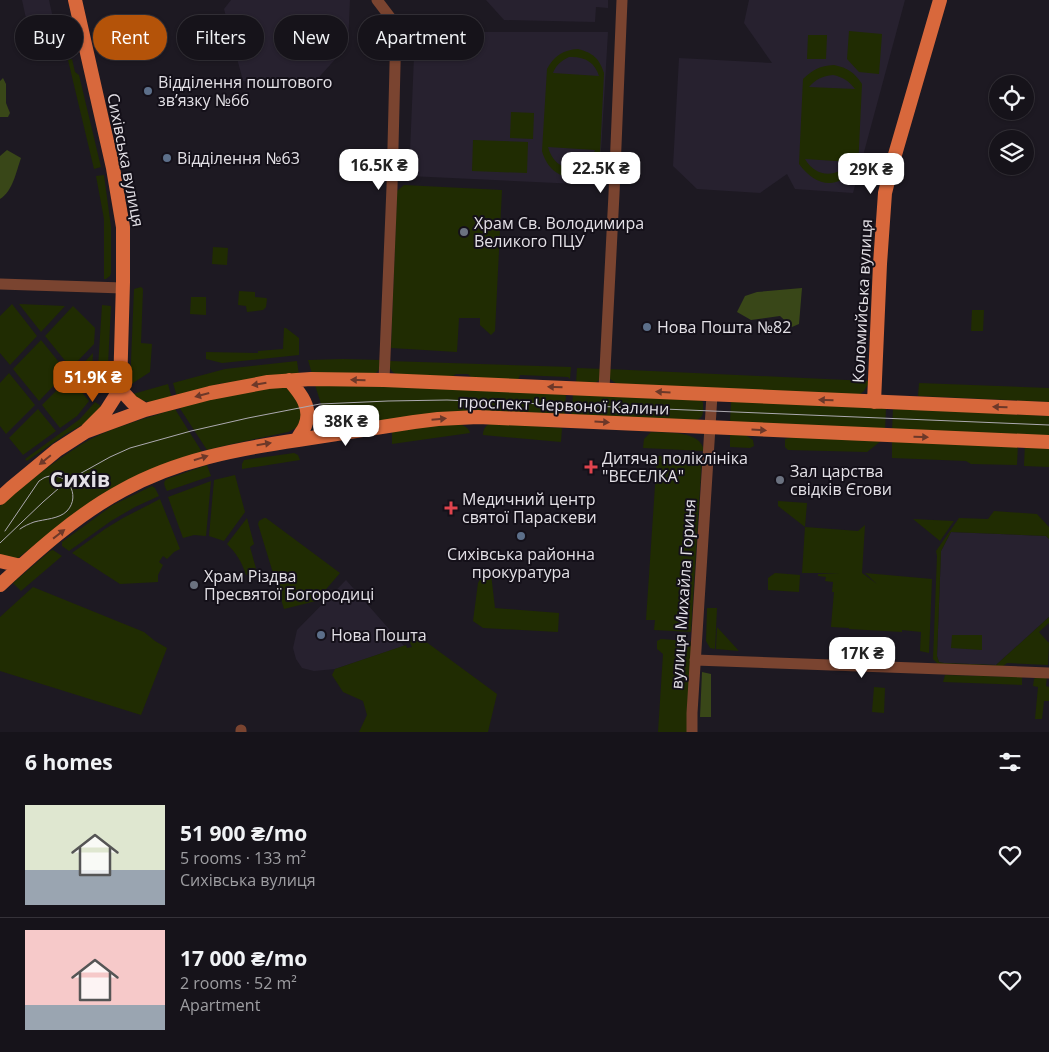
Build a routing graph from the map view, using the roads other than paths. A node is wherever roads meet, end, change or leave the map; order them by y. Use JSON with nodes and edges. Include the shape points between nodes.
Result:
{"nodes":[{"id":1,"x":75,"y":0,"type":"edge"},
{"id":2,"x":377,"y":0,"type":"edge"},
{"id":3,"x":622,"y":0,"type":"edge"},
{"id":4,"x":940,"y":0,"type":"edge"},
{"id":5,"x":0,"y":284,"type":"edge"},
{"id":6,"x":123,"y":288,"type":"junction"},
{"id":7,"x":289,"y":380,"type":"junction"},
{"id":8,"x":384,"y":380,"type":"junction"},
{"id":9,"x":120,"y":389,"type":"junction"},
{"id":10,"x":604,"y":390,"type":"junction"},
{"id":11,"x":712,"y":395,"type":"junction"},
{"id":12,"x":874,"y":402,"type":"junction"},
{"id":13,"x":1049,"y":409,"type":"edge"},
{"id":14,"x":145,"y":410,"type":"junction"},
{"id":15,"x":710,"y":427,"type":"junction"},
{"id":16,"x":85,"y":432,"type":"junction"},
{"id":17,"x":297,"y":440,"type":"junction"},
{"id":18,"x":1049,"y":442,"type":"edge"},
{"id":19,"x":0,"y":498,"type":"edge"},
{"id":20,"x":0,"y":561,"type":"edge"},
{"id":21,"x":21,"y":566,"type":"junction"},
{"id":22,"x":0,"y":585,"type":"edge"},
{"id":23,"x":695,"y":660,"type":"junction"},
{"id":24,"x":1049,"y":673,"type":"edge"},
{"id":25,"x":692,"y":732,"type":"edge"}],
"edges":[{"from":1,"to":6,"type":"main road","name":"Сихівська вулиця","via":[[117,188],[123,227]]},
{"from":2,"to":8,"type":"street","via":[[396,25]]},
{"from":3,"to":10,"type":"street"},
{"from":4,"to":12,"type":"main road","name":"Коломийська вулиця","via":[[886,193]]},
{"from":5,"to":6,"type":"street"},
{"from":6,"to":9,"type":"main road","name":"Сихівська вулиця"},
{"from":8,"to":7,"type":"main road","name":"проспект Червоної Калини","one_way":true},
{"from":7,"to":14,"type":"main road","name":"проспект Червоної Калини","one_way":true,"via":[[229,389]]},
{"from":7,"to":17,"type":"main road","via":[[308,416]]},
{"from":10,"to":8,"type":"main road","name":"проспект Червоної Калини","one_way":true},
{"from":9,"to":14,"type":"main road"},
{"from":9,"to":16,"type":"main road","via":[[106,411]]},
{"from":11,"to":10,"type":"main road","name":"проспект Червоної Калини","one_way":true},
{"from":12,"to":11,"type":"main road","name":"проспект Червоної Калини","one_way":true},
{"from":11,"to":15,"type":"street","name":"вулиця Михайла Гориня"},
{"from":13,"to":12,"type":"main road","name":"проспект Червоної Калини","one_way":true},
{"from":14,"to":16,"type":"main road","name":"проспект Червоної Калини"},
{"from":17,"to":15,"type":"main road","name":"проспект Червоної Калини","one_way":true,"via":[[430,420],[478,417]]},
{"from":15,"to":18,"type":"main road","name":"проспект Червоної Калини","one_way":true},
{"from":15,"to":23,"type":"street","name":"вулиця Михайла Гориня"},
{"from":16,"to":19,"type":"main road","name":"проспект Червоної Калини","one_way":true},
{"from":21,"to":17,"type":"main road","name":"проспект Червоної Калини","one_way":true,"via":[[80,518],[147,478],[206,456]]},
{"from":20,"to":21,"type":"main road"},
{"from":21,"to":22,"type":"main road","name":"проспект Червоної Калини"},
{"from":23,"to":24,"type":"street"},
{"from":23,"to":25,"type":"street","name":"вулиця Михайла Гориня"}]}
